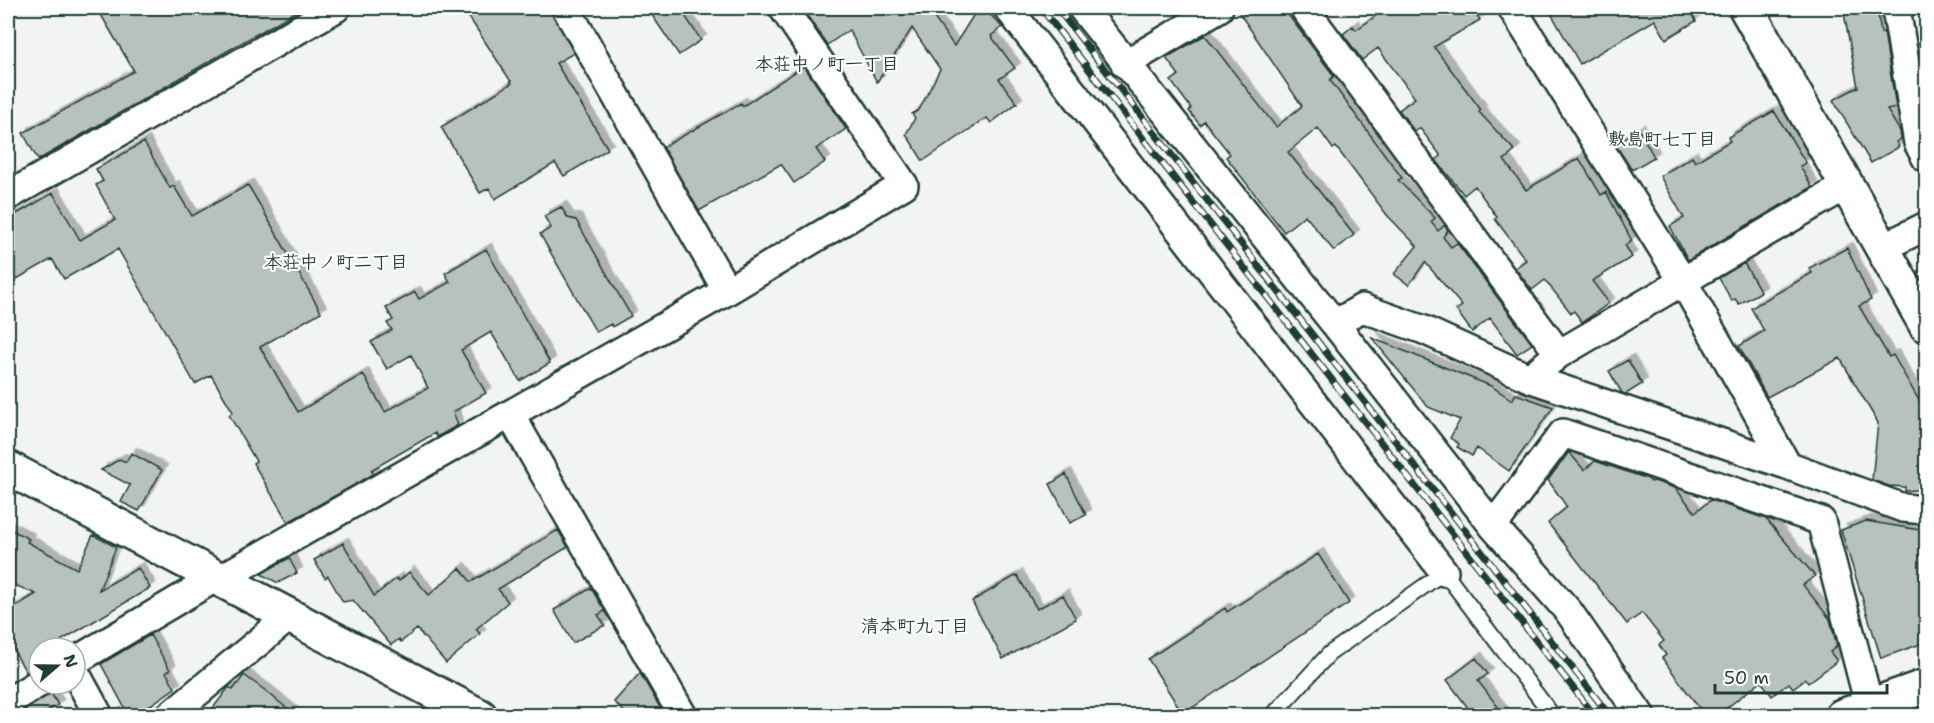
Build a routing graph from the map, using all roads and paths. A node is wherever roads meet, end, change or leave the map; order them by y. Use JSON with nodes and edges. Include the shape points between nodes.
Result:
{"nodes":[{"id":1,"x":336,"y":8,"type":"edge"},
{"id":2,"x":566,"y":8,"type":"edge"},
{"id":3,"x":783,"y":8,"type":"edge"},
{"id":4,"x":1008,"y":8,"type":"edge"},
{"id":5,"x":1082,"y":8,"type":"edge"},
{"id":6,"x":1219,"y":8,"type":"edge"},
{"id":7,"x":1304,"y":8,"type":"edge"},
{"id":8,"x":1512,"y":8,"type":"edge"},
{"id":9,"x":1746,"y":8,"type":"edge"},
{"id":10,"x":1896,"y":8,"type":"edge"},
{"id":11,"x":1125,"y":64,"type":"junction"},
{"id":12,"x":1926,"y":158,"type":"edge"},
{"id":13,"x":1847,"y":185,"type":"junction"},
{"id":14,"x":8,"y":196,"type":"edge"},
{"id":15,"x":1926,"y":226,"type":"edge"},
{"id":16,"x":1882,"y":248,"type":"junction"},
{"id":17,"x":1684,"y":283,"type":"junction"},
{"id":18,"x":728,"y":291,"type":"junction"},
{"id":19,"x":1335,"y":324,"type":"junction"},
{"id":20,"x":1926,"y":325,"type":"edge"},
{"id":21,"x":1558,"y":354,"type":"junction"},
{"id":22,"x":1528,"y":378,"type":"junction"},
{"id":23,"x":510,"y":414,"type":"junction"},
{"id":24,"x":1787,"y":465,"type":"junction"},
{"id":25,"x":8,"y":468,"type":"edge"},
{"id":26,"x":1926,"y":510,"type":"edge"},
{"id":27,"x":1492,"y":526,"type":"junction"},
{"id":28,"x":1444,"y":572,"type":"junction"},
{"id":29,"x":216,"y":579,"type":"junction"},
{"id":30,"x":290,"y":616,"type":"junction"},
{"id":31,"x":87,"y":654,"type":"edge"},
{"id":32,"x":1926,"y":686,"type":"edge"},
{"id":33,"x":27,"y":690,"type":"edge"},
{"id":34,"x":87,"y":694,"type":"edge"},
{"id":35,"x":8,"y":702,"type":"edge"},
{"id":36,"x":1861,"y":712,"type":"edge"},
{"id":37,"x":99,"y":716,"type":"edge"},
{"id":38,"x":169,"y":716,"type":"edge"},
{"id":39,"x":480,"y":716,"type":"edge"},
{"id":40,"x":683,"y":716,"type":"edge"},
{"id":41,"x":1272,"y":716,"type":"edge"},
{"id":42,"x":1553,"y":716,"type":"edge"},
{"id":43,"x":1641,"y":716,"type":"edge"}],
"edges":[{"from":1,"to":14,"type":"street"},
{"from":2,"to":18,"type":"street"},
{"from":3,"to":18,"type":"street","via":[[904,185]]},
{"from":4,"to":28,"type":"street"},
{"from":5,"to":11,"type":"street"},
{"from":6,"to":11,"type":"street"},
{"from":7,"to":21,"type":"street"},
{"from":8,"to":17,"type":"street"},
{"from":9,"to":13,"type":"street"},
{"from":10,"to":12,"type":"street","via":[[1918,144]]},
{"from":11,"to":19,"type":"street"},
{"from":13,"to":16,"type":"street"},
{"from":13,"to":17,"type":"street"},
{"from":15,"to":16,"type":"street"},
{"from":16,"to":20,"type":"street"},
{"from":17,"to":21,"type":"street"},
{"from":17,"to":24,"type":"street"},
{"from":18,"to":23,"type":"street"},
{"from":19,"to":22,"type":"street","via":[[1362,308],[1424,330]]},
{"from":19,"to":27,"type":"street"},
{"from":21,"to":22,"type":"street"},
{"from":22,"to":24,"type":"street"},
{"from":23,"to":29,"type":"street"},
{"from":23,"to":40,"type":"street"},
{"from":24,"to":26,"type":"street","via":[[1903,508]]},
{"from":25,"to":29,"type":"street"},
{"from":27,"to":36,"type":"street","via":[[1563,433],[1821,521]]},
{"from":27,"to":43,"type":"street","via":[[1569,612]]},
{"from":28,"to":41,"type":"lane","via":[[1329,654]]},
{"from":28,"to":42,"type":"lane"},
{"from":29,"to":30,"type":"street"},
{"from":29,"to":31,"type":"street"},
{"from":30,"to":38,"type":"street"},
{"from":30,"to":39,"type":"street"},
{"from":32,"to":36,"type":"street"},
{"from":33,"to":35,"type":"street"},
{"from":34,"to":37,"type":"street"}]}
